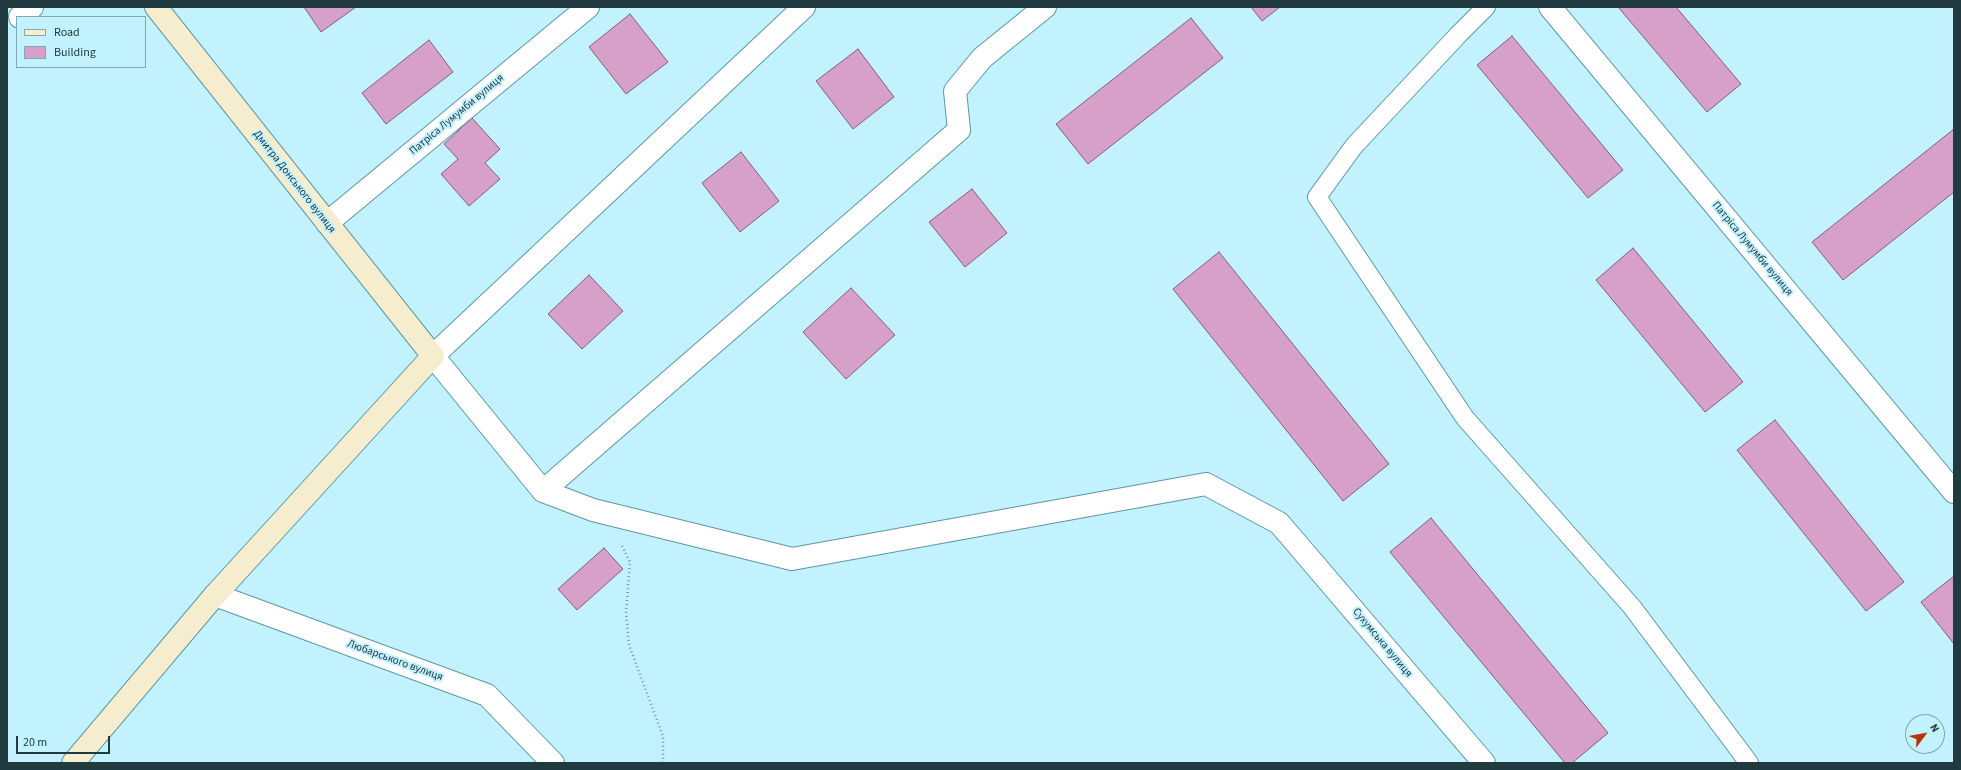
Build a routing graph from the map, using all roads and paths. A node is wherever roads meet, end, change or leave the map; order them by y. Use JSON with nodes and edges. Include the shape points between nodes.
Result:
{"nodes":[{"id":1,"x":32,"y":7,"type":"edge"},
{"id":2,"x":156,"y":7,"type":"edge"},
{"id":3,"x":588,"y":7,"type":"edge"},
{"id":4,"x":804,"y":7,"type":"edge"},
{"id":5,"x":1045,"y":7,"type":"edge"},
{"id":6,"x":1486,"y":7,"type":"edge"},
{"id":7,"x":1550,"y":7,"type":"edge"},
{"id":8,"x":21,"y":16,"type":"edge"},
{"id":9,"x":16,"y":20,"type":"edge"},
{"id":10,"x":7,"y":27,"type":"edge"},
{"id":11,"x":327,"y":223,"type":"junction"},
{"id":12,"x":433,"y":356,"type":"junction"},
{"id":13,"x":543,"y":491,"type":"junction"},
{"id":14,"x":1954,"y":492,"type":"edge"},
{"id":15,"x":621,"y":545,"type":"dead end"},
{"id":16,"x":214,"y":595,"type":"junction"},
{"id":17,"x":73,"y":763,"type":"edge"},
{"id":18,"x":553,"y":763,"type":"edge"},
{"id":19,"x":663,"y":763,"type":"edge"},
{"id":20,"x":1484,"y":763,"type":"edge"},
{"id":21,"x":1749,"y":763,"type":"edge"}],
"edges":[{"from":1,"to":8,"type":"street"},
{"from":2,"to":11,"type":"street","name":"Дмитра Донського вулиця"},
{"from":3,"to":11,"type":"street","name":"Патріса Лумумби вулиця"},
{"from":4,"to":12,"type":"street"},
{"from":5,"to":13,"type":"street","via":[[982,58],[955,91],[959,130]]},
{"from":6,"to":21,"type":"lane","via":[[1354,146],[1317,197],[1465,418],[1632,607]]},
{"from":7,"to":14,"type":"street","name":"Патріса Лумумби вулиця"},
{"from":9,"to":10,"type":"street"},
{"from":11,"to":12,"type":"street","name":"Дмитра Донського вулиця"},
{"from":12,"to":13,"type":"street"},
{"from":12,"to":16,"type":"street"},
{"from":13,"to":20,"type":"street","name":"Сухумська вулиця","via":[[593,510],[792,559],[1206,484],[1279,523]]},
{"from":15,"to":19,"type":"path","via":[[630,562],[626,612],[629,645],[663,736]]},
{"from":16,"to":17,"type":"street"},
{"from":16,"to":18,"type":"street","name":"Любарського вулиця","via":[[487,694]]}]}
